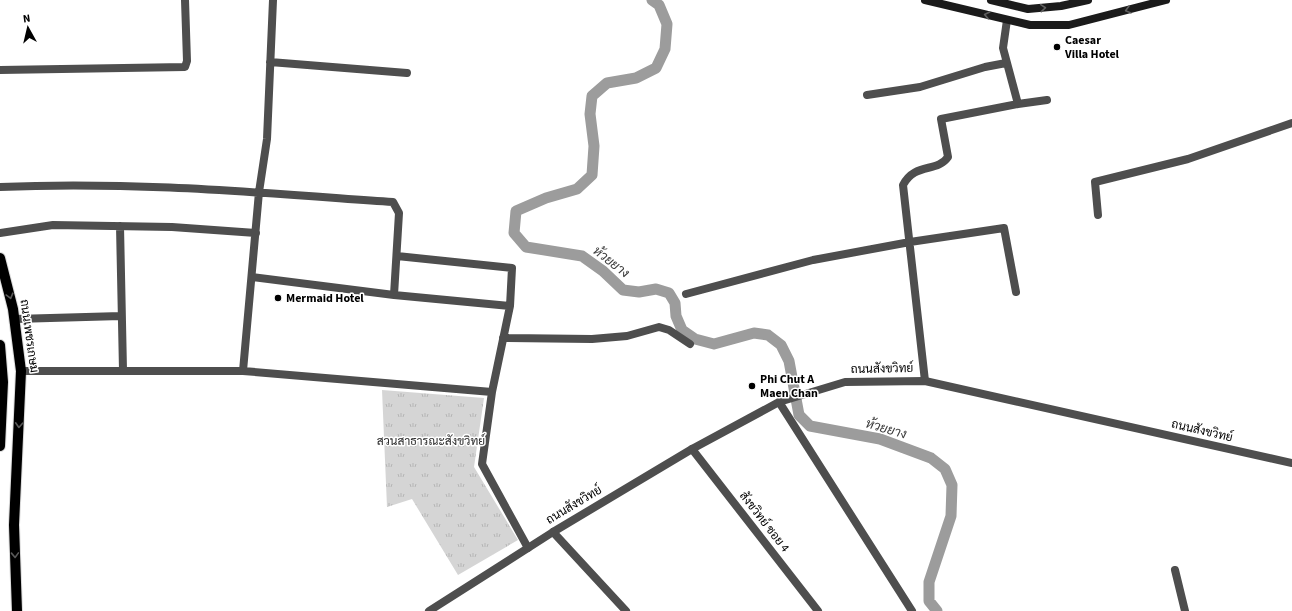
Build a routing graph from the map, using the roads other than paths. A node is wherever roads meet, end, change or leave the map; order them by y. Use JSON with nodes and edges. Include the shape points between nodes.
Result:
{"nodes":[{"id":1,"x":185,"y":0,"type":"edge"},
{"id":2,"x":273,"y":0,"type":"edge"},
{"id":3,"x":925,"y":0,"type":"edge"},
{"id":4,"x":991,"y":0,"type":"edge"},
{"id":5,"x":1088,"y":0,"type":"edge"},
{"id":6,"x":1166,"y":0,"type":"edge"},
{"id":7,"x":1061,"y":3,"type":"edge"},
{"id":8,"x":1007,"y":20,"type":"junction"},
{"id":9,"x":270,"y":62,"type":"junction"},
{"id":10,"x":1006,"y":63,"type":"junction"},
{"id":11,"x":0,"y":70,"type":"edge"},
{"id":12,"x":407,"y":73,"type":"dead end"},
{"id":13,"x":867,"y":95,"type":"dead end"},
{"id":14,"x":1046,"y":100,"type":"dead end"},
{"id":15,"x":1018,"y":104,"type":"junction"},
{"id":16,"x":1292,"y":123,"type":"edge"},
{"id":17,"x":0,"y":187,"type":"edge"},
{"id":18,"x":259,"y":192,"type":"junction"},
{"id":19,"x":1098,"y":215,"type":"dead end"},
{"id":20,"x":120,"y":226,"type":"junction"},
{"id":21,"x":0,"y":233,"type":"edge"},
{"id":22,"x":256,"y":233,"type":"junction"},
{"id":23,"x":910,"y":242,"type":"junction"},
{"id":24,"x":397,"y":256,"type":"junction"},
{"id":25,"x":0,"y":258,"type":"edge"},
{"id":26,"x":252,"y":277,"type":"junction"},
{"id":27,"x":1016,"y":292,"type":"dead end"},
{"id":28,"x":686,"y":294,"type":"dead end"},
{"id":29,"x":394,"y":295,"type":"junction"},
{"id":30,"x":510,"y":306,"type":"junction"},
{"id":31,"x":121,"y":316,"type":"junction"},
{"id":32,"x":15,"y":319,"type":"junction"},
{"id":33,"x":503,"y":338,"type":"junction"},
{"id":34,"x":690,"y":344,"type":"dead end"},
{"id":35,"x":0,"y":345,"type":"edge"},
{"id":36,"x":123,"y":370,"type":"junction"},
{"id":37,"x":21,"y":371,"type":"junction"},
{"id":38,"x":243,"y":371,"type":"junction"},
{"id":39,"x":925,"y":381,"type":"junction"},
{"id":40,"x":492,"y":392,"type":"junction"},
{"id":41,"x":779,"y":402,"type":"junction"},
{"id":42,"x":0,"y":445,"type":"edge"},
{"id":43,"x":692,"y":449,"type":"junction"},
{"id":44,"x":1292,"y":463,"type":"edge"},
{"id":45,"x":553,"y":532,"type":"junction"},
{"id":46,"x":528,"y":548,"type":"junction"},
{"id":47,"x":1175,"y":570,"type":"dead end"},
{"id":48,"x":17,"y":611,"type":"edge"},
{"id":49,"x":429,"y":611,"type":"edge"},
{"id":50,"x":626,"y":611,"type":"edge"},
{"id":51,"x":818,"y":611,"type":"edge"},
{"id":52,"x":912,"y":611,"type":"edge"},
{"id":53,"x":1185,"y":611,"type":"edge"}],
"edges":[{"from":1,"to":11,"type":"street","via":[[187,61],[182,69]]},
{"from":2,"to":9,"type":"street"},
{"from":8,"to":3,"type":"main road","one_way":true},
{"from":4,"to":7,"type":"main road","one_way":true,"via":[[1028,9]]},
{"from":5,"to":7,"type":"main road"},
{"from":6,"to":8,"type":"main road","one_way":true,"via":[[1069,25],[1030,25]]},
{"from":8,"to":10,"type":"street","via":[[1003,48]]},
{"from":9,"to":12,"type":"street"},
{"from":9,"to":18,"type":"street","via":[[267,139]]},
{"from":10,"to":13,"type":"street","via":[[920,87]]},
{"from":10,"to":15,"type":"street"},
{"from":14,"to":15,"type":"street"},
{"from":15,"to":23,"type":"street","via":[[941,119],[948,158],[941,163],[916,170],[903,185]]},
{"from":16,"to":19,"type":"street","via":[[1188,159],[1095,182]]},
{"from":17,"to":18,"type":"street"},
{"from":18,"to":22,"type":"street"},
{"from":18,"to":24,"type":"street","via":[[393,202],[399,213]]},
{"from":20,"to":21,"type":"street","via":[[53,225]]},
{"from":20,"to":22,"type":"street"},
{"from":20,"to":31,"type":"street"},
{"from":22,"to":26,"type":"street"},
{"from":23,"to":27,"type":"street","via":[[1004,228]]},
{"from":23,"to":28,"type":"street","via":[[813,260]]},
{"from":23,"to":39,"type":"street"},
{"from":24,"to":29,"type":"street"},
{"from":24,"to":30,"type":"street","via":[[512,268]]},
{"from":25,"to":32,"type":"main road","name":"ถนนเพชรเกษม","one_way":true},
{"from":26,"to":29,"type":"street"},
{"from":26,"to":38,"type":"street"},
{"from":29,"to":30,"type":"street"},
{"from":30,"to":33,"type":"street"},
{"from":31,"to":32,"type":"street"},
{"from":31,"to":36,"type":"street"},
{"from":32,"to":37,"type":"main road","name":"ถนนเพชรเกษม"},
{"from":33,"to":34,"type":"street","via":[[592,339],[628,336],[659,327],[669,330]]},
{"from":33,"to":40,"type":"street"},
{"from":35,"to":42,"type":"main road","via":[[3,382]]},
{"from":36,"to":37,"type":"street"},
{"from":36,"to":38,"type":"street"},
{"from":37,"to":48,"type":"main road","name":"ถนนเพชรเกษม","one_way":true,"via":[[14,525]]},
{"from":38,"to":40,"type":"street"},
{"from":39,"to":41,"type":"street","name":"ถนนสังขวิทย์","via":[[845,382]]},
{"from":39,"to":44,"type":"street","name":"ถนนสังขวิทย์"},
{"from":40,"to":46,"type":"street","via":[[482,464]]},
{"from":41,"to":43,"type":"street","name":"ถนนสังขวิทย์"},
{"from":41,"to":52,"type":"street"},
{"from":43,"to":45,"type":"street","name":"ถนนสังขวิทย์"},
{"from":43,"to":51,"type":"street","name":"สังขวิทย์ ซอย 4"},
{"from":45,"to":46,"type":"street","name":"ถนนสังขวิทย์"},
{"from":45,"to":50,"type":"street"},
{"from":46,"to":49,"type":"street","name":"ถนนสังขวิทย์"},
{"from":47,"to":53,"type":"street"}]}
